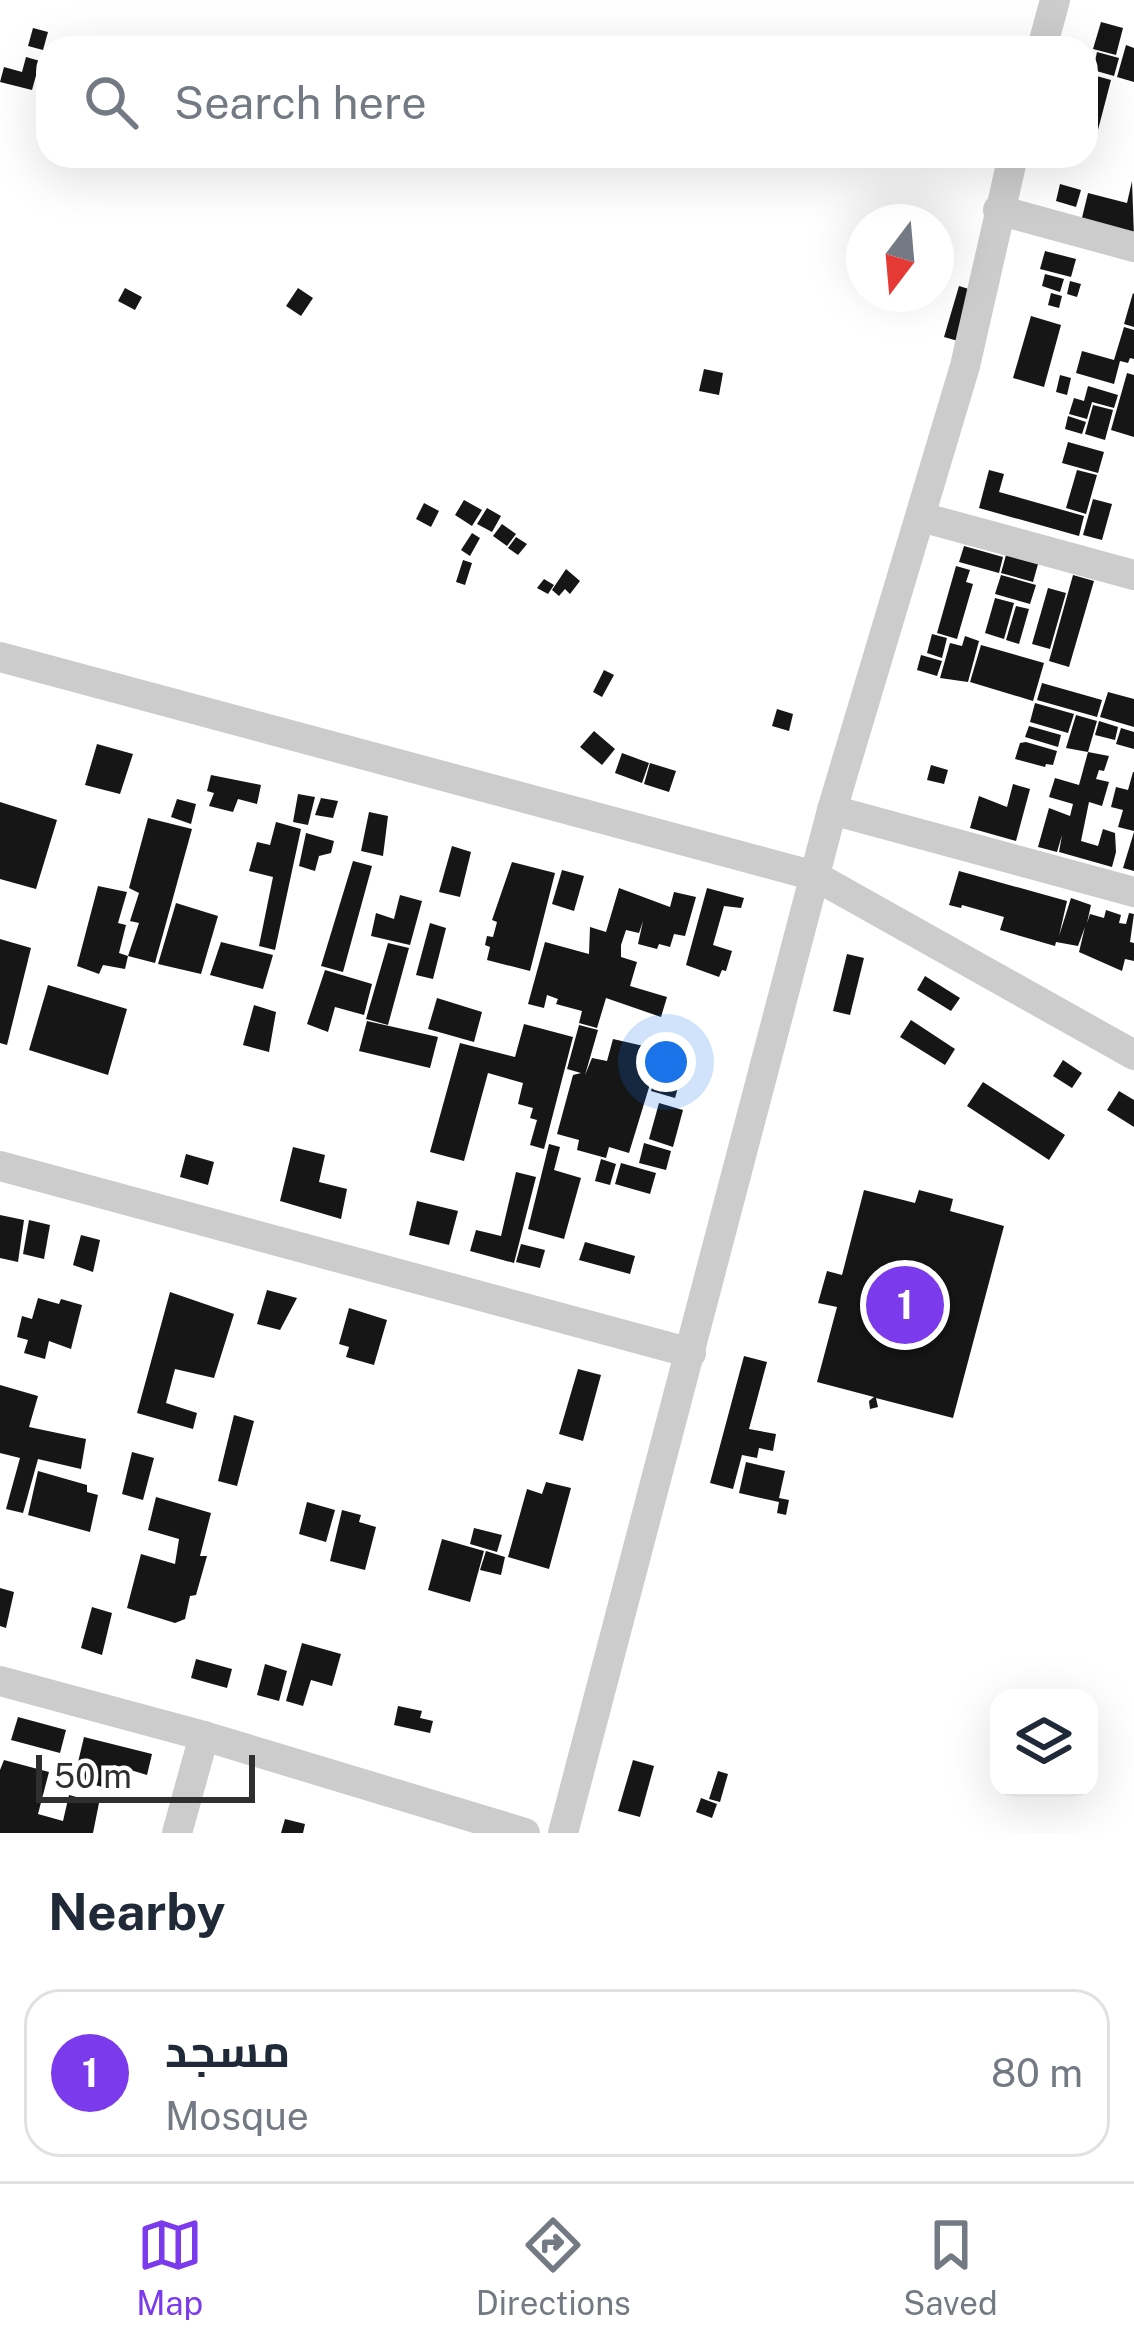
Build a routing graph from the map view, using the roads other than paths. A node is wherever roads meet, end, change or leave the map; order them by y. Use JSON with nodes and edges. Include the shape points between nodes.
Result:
{"nodes":[{"id":1,"x":1055,"y":0,"type":"edge"},
{"id":2,"x":1045,"y":36,"type":"edge"},
{"id":3,"x":1009,"y":168,"type":"edge"},
{"id":4,"x":998,"y":210,"type":"junction"},
{"id":5,"x":1134,"y":248,"type":"edge"},
{"id":6,"x":921,"y":517,"type":"junction"},
{"id":7,"x":1134,"y":574,"type":"edge"},
{"id":8,"x":0,"y":657,"type":"edge"},
{"id":9,"x":832,"y":810,"type":"junction"},
{"id":10,"x":814,"y":876,"type":"junction"},
{"id":11,"x":1134,"y":892,"type":"edge"},
{"id":12,"x":1134,"y":1054,"type":"edge"},
{"id":13,"x":0,"y":1166,"type":"edge"},
{"id":14,"x":691,"y":1353,"type":"junction"},
{"id":15,"x":0,"y":1681,"type":"edge"},
{"id":16,"x":204,"y":1736,"type":"junction"},
{"id":17,"x":177,"y":1833,"type":"edge"},
{"id":18,"x":525,"y":1833,"type":"edge"},
{"id":19,"x":562,"y":1833,"type":"edge"}],
"edges":[{"from":1,"to":2,"type":"street"},
{"from":3,"to":4,"type":"street"},
{"from":4,"to":5,"type":"street"},
{"from":4,"to":6,"type":"street"},
{"from":6,"to":7,"type":"street"},
{"from":6,"to":9,"type":"street"},
{"from":8,"to":10,"type":"street"},
{"from":9,"to":10,"type":"street"},
{"from":9,"to":11,"type":"street"},
{"from":10,"to":12,"type":"street"},
{"from":10,"to":14,"type":"street"},
{"from":13,"to":14,"type":"street"},
{"from":14,"to":19,"type":"street"},
{"from":15,"to":16,"type":"street"},
{"from":16,"to":17,"type":"street"},
{"from":16,"to":18,"type":"street"}]}
